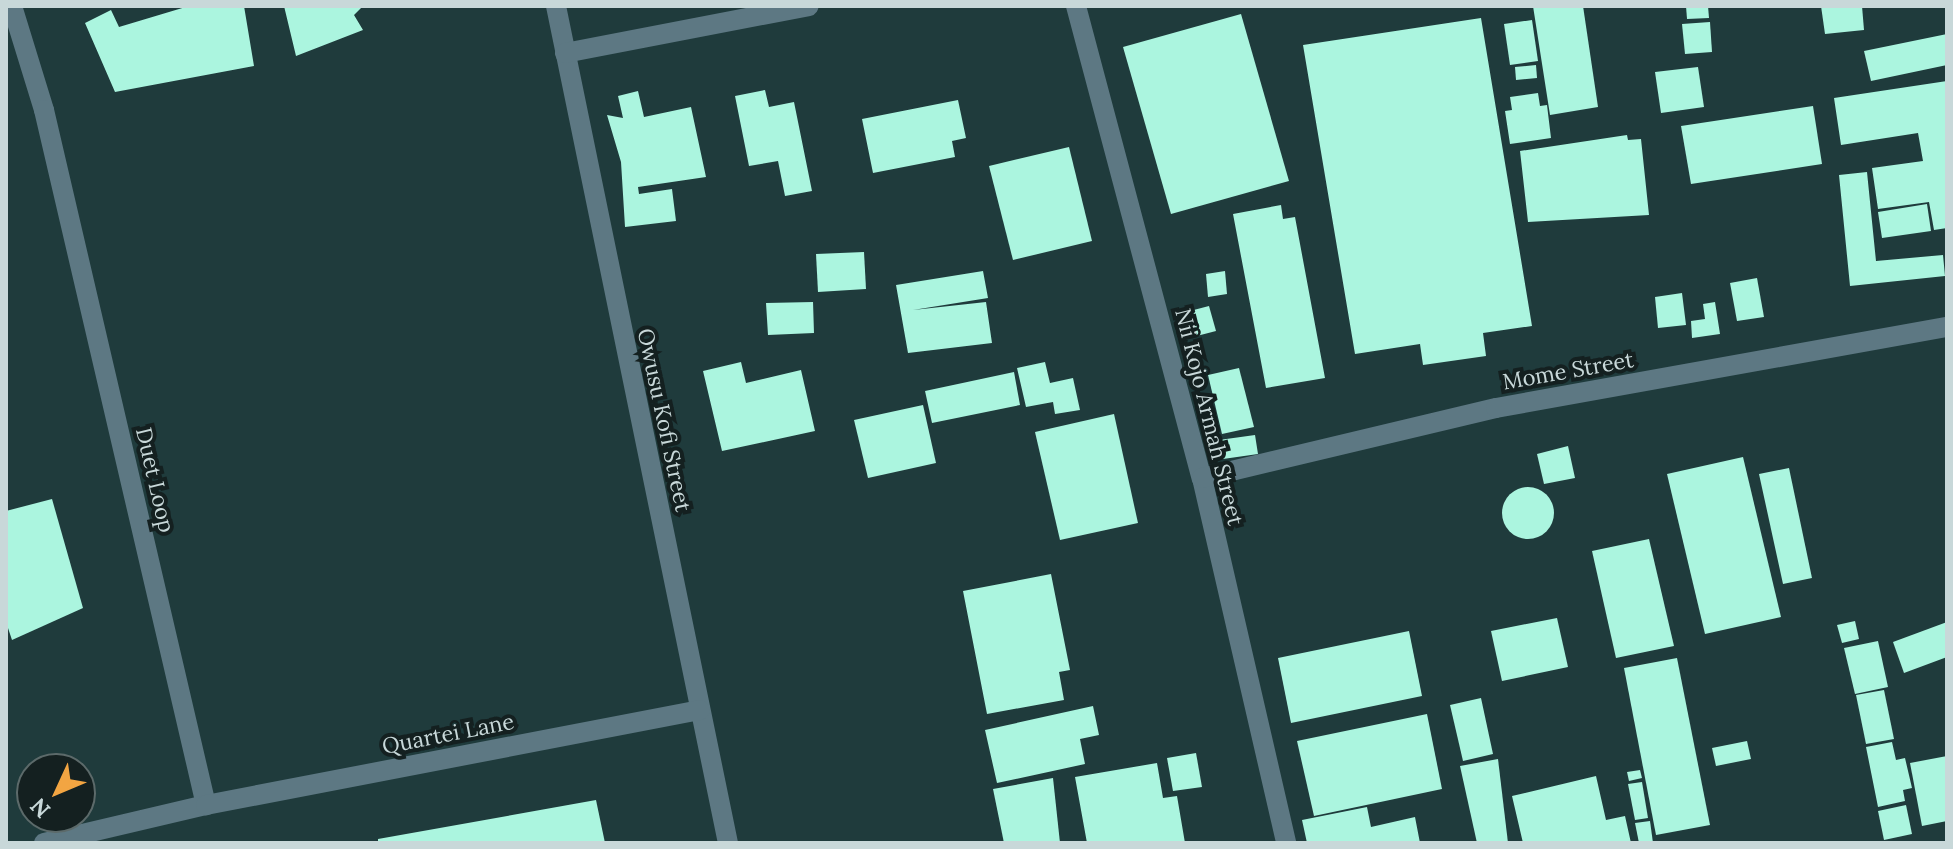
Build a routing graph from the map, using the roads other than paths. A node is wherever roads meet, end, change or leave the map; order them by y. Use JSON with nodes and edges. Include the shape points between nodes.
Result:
{"nodes":[{"id":1,"x":12,"y":6,"type":"edge"},
{"id":2,"x":556,"y":6,"type":"edge"},
{"id":3,"x":809,"y":6,"type":"edge"},
{"id":4,"x":1076,"y":6,"type":"edge"},
{"id":5,"x":565,"y":53,"type":"junction"},
{"id":6,"x":1947,"y":327,"type":"edge"},
{"id":7,"x":1202,"y":478,"type":"junction"},
{"id":8,"x":700,"y":710,"type":"junction"},
{"id":9,"x":206,"y":805,"type":"junction"},
{"id":10,"x":44,"y":843,"type":"edge"},
{"id":11,"x":728,"y":843,"type":"edge"},
{"id":12,"x":1286,"y":843,"type":"edge"}],
"edges":[{"from":1,"to":9,"type":"street","name":"Duet Loop","via":[[44,110]]},
{"from":2,"to":5,"type":"street","name":"Owusu Kofi Street"},
{"from":3,"to":5,"type":"street"},
{"from":4,"to":7,"type":"street","name":"Nii Kojo Armah Street"},
{"from":5,"to":8,"type":"street","name":"Owusu Kofi Street"},
{"from":6,"to":7,"type":"street","name":"Mome Street","via":[[1496,408]]},
{"from":7,"to":12,"type":"street","name":"Nii Kojo Armah Street"},
{"from":8,"to":9,"type":"street","name":"Quartei Lane"},
{"from":8,"to":11,"type":"street","name":"Owusu Kofi Street"},
{"from":9,"to":10,"type":"street"}]}
